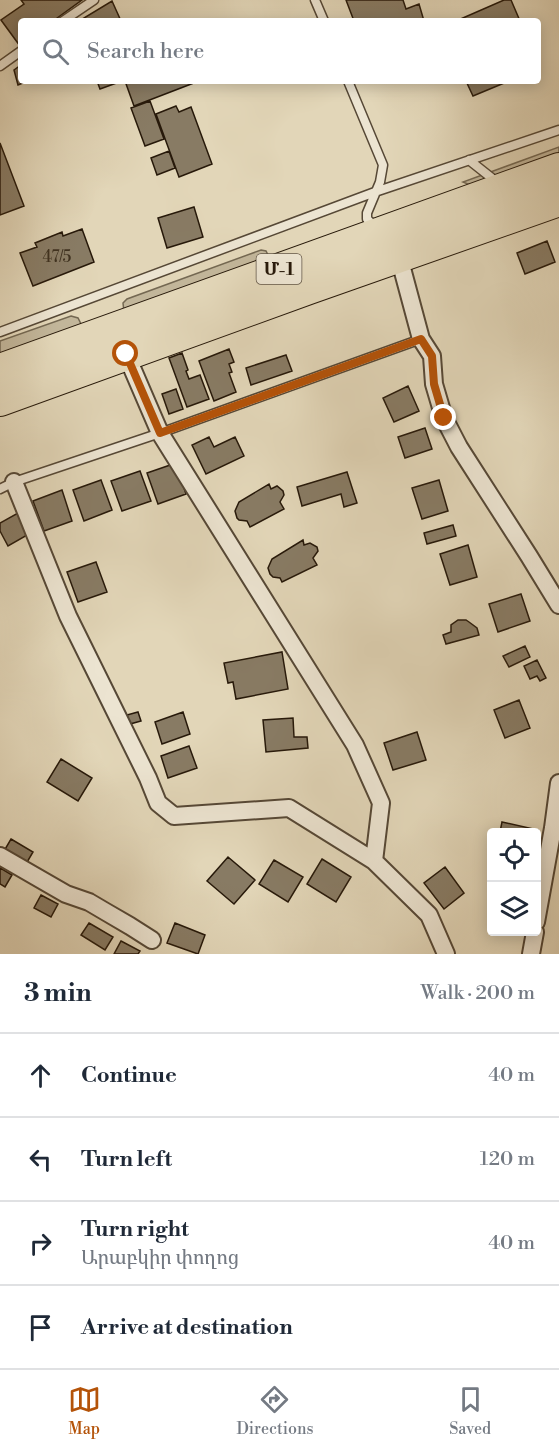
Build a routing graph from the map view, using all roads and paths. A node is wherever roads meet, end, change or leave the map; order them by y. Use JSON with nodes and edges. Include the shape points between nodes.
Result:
{"nodes":[{"id":1,"x":94,"y":0,"type":"edge"},
{"id":2,"x":315,"y":0,"type":"edge"},
{"id":3,"x":67,"y":18,"type":"edge"},
{"id":4,"x":323,"y":18,"type":"edge"},
{"id":5,"x":18,"y":53,"type":"edge"},
{"id":6,"x":0,"y":66,"type":"edge"},
{"id":7,"x":349,"y":84,"type":"edge"},
{"id":8,"x":559,"y":130,"type":"edge"},
{"id":9,"x":469,"y":160,"type":"junction"},
{"id":10,"x":559,"y":169,"type":"edge"},
{"id":11,"x":505,"y":188,"type":"junction"},
{"id":12,"x":375,"y":192,"type":"junction"},
{"id":13,"x":559,"y":200,"type":"edge"},
{"id":14,"x":390,"y":245,"type":"junction"},
{"id":15,"x":0,"y":332,"type":"edge"},
{"id":16,"x":421,"y":339,"type":"junction"},
{"id":17,"x":126,"y":354,"type":"junction"},
{"id":18,"x":0,"y":370,"type":"edge"},
{"id":19,"x":0,"y":400,"type":"edge"},
{"id":20,"x":160,"y":433,"type":"junction"},
{"id":21,"x":7,"y":485,"type":"edge"},
{"id":22,"x":559,"y":605,"type":"edge"},
{"id":23,"x":559,"y":783,"type":"edge"},
{"id":24,"x":0,"y":856,"type":"edge"},
{"id":25,"x":374,"y":861,"type":"junction"},
{"id":26,"x":541,"y":898,"type":"edge"},
{"id":27,"x":534,"y":936,"type":"edge"},
{"id":28,"x":152,"y":940,"type":"dead end"},
{"id":29,"x":446,"y":954,"type":"edge"},
{"id":30,"x":531,"y":954,"type":"edge"}],
"edges":[{"from":1,"to":3,"type":"lane"},
{"from":2,"to":4,"type":"lane"},
{"from":5,"to":6,"type":"lane"},
{"from":7,"to":12,"type":"lane","via":[[383,165]]},
{"from":8,"to":9,"type":"lane"},
{"from":9,"to":11,"type":"lane"},
{"from":9,"to":12,"type":"lane"},
{"from":10,"to":11,"type":"highway","number":"Մ-1"},
{"from":11,"to":14,"type":"highway","number":"Մ-1"},
{"from":12,"to":14,"type":"lane","via":[[367,219]]},
{"from":12,"to":15,"type":"lane"},
{"from":13,"to":14,"type":"highway","number":"Մ-1"},
{"from":14,"to":16,"type":"street"},
{"from":14,"to":17,"type":"highway","number":"Մ-1","via":[[309,288]]},
{"from":14,"to":18,"type":"highway","number":"Մ-1"},
{"from":16,"to":20,"type":"lane"},
{"from":16,"to":22,"type":"street","via":[[432,356],[437,396],[459,447]]},
{"from":17,"to":19,"type":"highway","number":"Մ-1"},
{"from":17,"to":20,"type":"street"},
{"from":20,"to":21,"type":"lane"},
{"from":20,"to":25,"type":"street","via":[[355,745],[381,803]]},
{"from":21,"to":25,"type":"street","via":[[158,803],[174,816],[289,808]]},
{"from":23,"to":26,"type":"street"},
{"from":24,"to":28,"type":"street"},
{"from":25,"to":29,"type":"street","via":[[429,915]]},
{"from":27,"to":30,"type":"street"}]}
